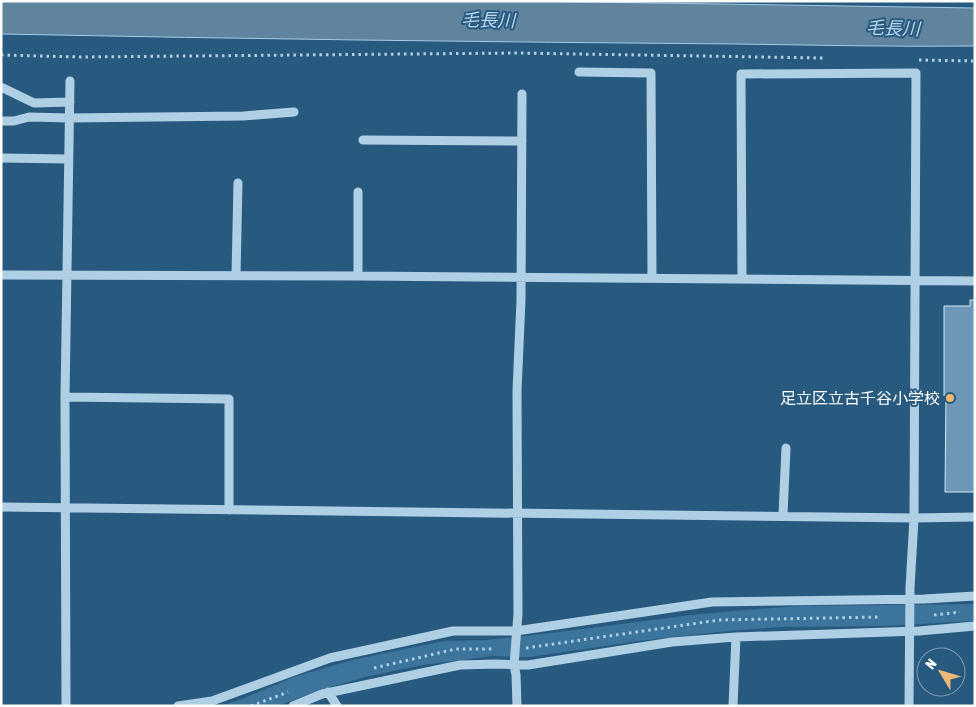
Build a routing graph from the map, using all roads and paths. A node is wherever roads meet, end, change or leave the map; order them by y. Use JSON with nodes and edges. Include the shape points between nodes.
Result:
{"nodes":[{"id":1,"x":1,"y":55,"type":"edge"},
{"id":2,"x":825,"y":58,"type":"dead end"},
{"id":3,"x":915,"y":60,"type":"dead end"},
{"id":4,"x":975,"y":61,"type":"edge"},
{"id":5,"x":579,"y":72,"type":"dead end"},
{"id":6,"x":70,"y":81,"type":"dead end"},
{"id":7,"x":1,"y":87,"type":"edge"},
{"id":8,"x":522,"y":94,"type":"dead end"},
{"id":9,"x":70,"y":102,"type":"junction"},
{"id":10,"x":294,"y":112,"type":"dead end"},
{"id":11,"x":69,"y":118,"type":"junction"},
{"id":12,"x":1,"y":121,"type":"edge"},
{"id":13,"x":363,"y":140,"type":"dead end"},
{"id":14,"x":522,"y":141,"type":"junction"},
{"id":15,"x":1,"y":158,"type":"edge"},
{"id":16,"x":68,"y":159,"type":"junction"},
{"id":17,"x":238,"y":183,"type":"dead end"},
{"id":18,"x":358,"y":192,"type":"dead end"},
{"id":19,"x":1,"y":274,"type":"edge"},
{"id":20,"x":68,"y":275,"type":"junction"},
{"id":21,"x":236,"y":275,"type":"junction"},
{"id":22,"x":358,"y":276,"type":"junction"},
{"id":23,"x":520,"y":277,"type":"junction"},
{"id":24,"x":652,"y":278,"type":"junction"},
{"id":25,"x":742,"y":279,"type":"junction"},
{"id":26,"x":916,"y":281,"type":"junction"},
{"id":27,"x":975,"y":281,"type":"edge"},
{"id":28,"x":65,"y":397,"type":"junction"},
{"id":29,"x":786,"y":448,"type":"dead end"},
{"id":30,"x":1,"y":507,"type":"edge"},
{"id":31,"x":65,"y":507,"type":"junction"},
{"id":32,"x":229,"y":510,"type":"junction"},
{"id":33,"x":518,"y":512,"type":"junction"},
{"id":34,"x":783,"y":516,"type":"junction"},
{"id":35,"x":975,"y":517,"type":"edge"},
{"id":36,"x":914,"y":518,"type":"junction"},
{"id":37,"x":975,"y":596,"type":"edge"},
{"id":38,"x":910,"y":599,"type":"junction"},
{"id":39,"x":975,"y":626,"type":"edge"},
{"id":40,"x":516,"y":631,"type":"junction"},
{"id":41,"x":910,"y":632,"type":"junction"},
{"id":42,"x":736,"y":637,"type":"junction"},
{"id":43,"x":514,"y":665,"type":"junction"},
{"id":44,"x":328,"y":692,"type":"junction"},
{"id":45,"x":66,"y":706,"type":"edge"},
{"id":46,"x":178,"y":706,"type":"edge"},
{"id":47,"x":293,"y":706,"type":"edge"},
{"id":48,"x":338,"y":706,"type":"edge"},
{"id":49,"x":517,"y":706,"type":"edge"},
{"id":50,"x":733,"y":706,"type":"edge"},
{"id":51,"x":909,"y":706,"type":"edge"}],
"edges":[{"from":1,"to":2,"type":"path","via":[[516,53]]},
{"from":3,"to":4,"type":"path"},
{"from":5,"to":24,"type":"street","via":[[651,73]]},
{"from":6,"to":9,"type":"street"},
{"from":7,"to":9,"type":"street","via":[[34,103]]},
{"from":8,"to":14,"type":"street"},
{"from":9,"to":11,"type":"street"},
{"from":10,"to":11,"type":"street","via":[[243,116]]},
{"from":11,"to":12,"type":"street","via":[[28,117]]},
{"from":11,"to":16,"type":"street"},
{"from":13,"to":14,"type":"street"},
{"from":14,"to":23,"type":"street"},
{"from":15,"to":16,"type":"street"},
{"from":16,"to":20,"type":"street"},
{"from":17,"to":21,"type":"street"},
{"from":18,"to":22,"type":"street"},
{"from":19,"to":20,"type":"street"},
{"from":20,"to":21,"type":"street"},
{"from":20,"to":28,"type":"street"},
{"from":21,"to":22,"type":"street"},
{"from":22,"to":23,"type":"street"},
{"from":23,"to":24,"type":"street"},
{"from":23,"to":33,"type":"street"},
{"from":24,"to":25,"type":"street"},
{"from":25,"to":26,"type":"street"},
{"from":25,"to":26,"type":"street","via":[[741,74],[916,73]]},
{"from":26,"to":27,"type":"street"},
{"from":26,"to":36,"type":"street"},
{"from":28,"to":31,"type":"street"},
{"from":28,"to":32,"type":"street","via":[[229,399]]},
{"from":29,"to":34,"type":"street"},
{"from":30,"to":31,"type":"street"},
{"from":31,"to":32,"type":"street"},
{"from":31,"to":45,"type":"street"},
{"from":32,"to":33,"type":"street"},
{"from":33,"to":34,"type":"street"},
{"from":33,"to":40,"type":"street"},
{"from":34,"to":36,"type":"street"},
{"from":35,"to":36,"type":"street"},
{"from":36,"to":38,"type":"street"},
{"from":37,"to":38,"type":"street"},
{"from":38,"to":40,"type":"street","via":[[712,602]]},
{"from":38,"to":41,"type":"street"},
{"from":39,"to":41,"type":"street"},
{"from":40,"to":43,"type":"street"},
{"from":40,"to":46,"type":"street","via":[[453,631],[415,639],[330,658],[212,701]]},
{"from":41,"to":42,"type":"street"},
{"from":41,"to":51,"type":"street"},
{"from":42,"to":43,"type":"street","via":[[672,642]]},
{"from":42,"to":50,"type":"street"},
{"from":43,"to":44,"type":"street","via":[[460,665]]},
{"from":43,"to":49,"type":"street"},
{"from":44,"to":47,"type":"street"},
{"from":44,"to":48,"type":"street"}]}
